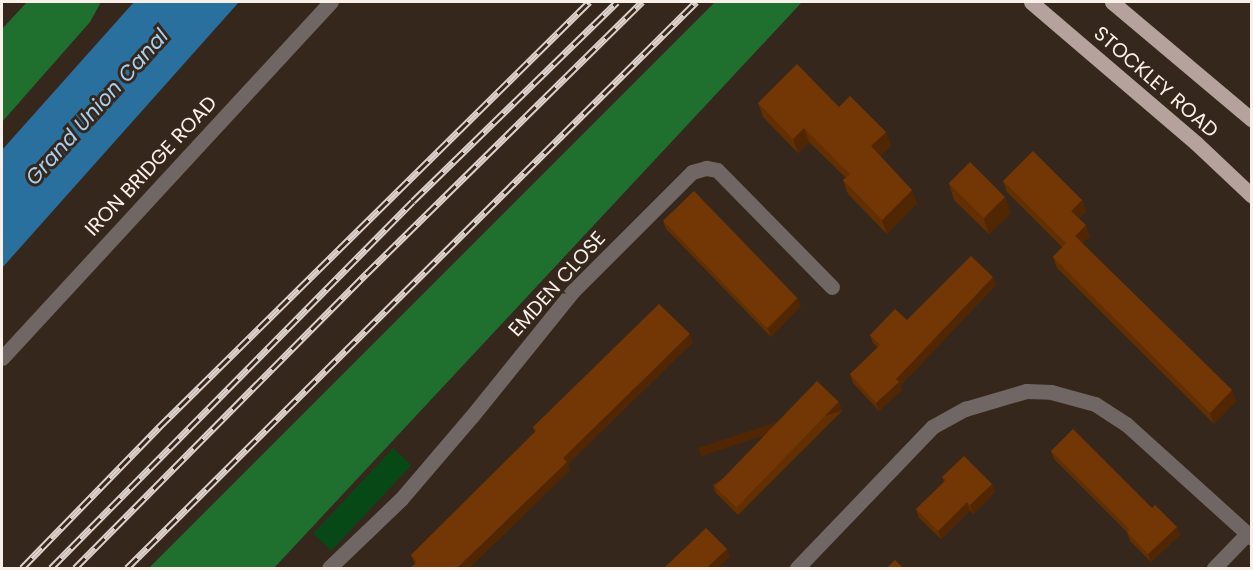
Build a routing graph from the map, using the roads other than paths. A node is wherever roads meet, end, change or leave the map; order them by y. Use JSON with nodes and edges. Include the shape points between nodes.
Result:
{"nodes":[{"id":1,"x":331,"y":2,"type":"edge"},
{"id":2,"x":1031,"y":2,"type":"edge"},
{"id":3,"x":1112,"y":2,"type":"edge"},
{"id":4,"x":1251,"y":120,"type":"edge"},
{"id":5,"x":1251,"y":196,"type":"edge"},
{"id":6,"x":832,"y":287,"type":"dead end"},
{"id":7,"x":2,"y":358,"type":"edge"},
{"id":8,"x":1249,"y":536,"type":"edge"},
{"id":9,"x":329,"y":568,"type":"edge"},
{"id":10,"x":797,"y":568,"type":"edge"},
{"id":11,"x":1214,"y":568,"type":"edge"}],
"edges":[{"from":1,"to":7,"type":"street","name":"IRON BRIDGE ROAD"},
{"from":2,"to":5,"type":"main road","name":"STOCKLEY ROAD","via":[[1196,143]]},
{"from":3,"to":4,"type":"main road","name":"STOCKLEY ROAD"},
{"from":6,"to":9,"type":"street","name":"EMDEN CLOSE","via":[[717,170],[693,172],[573,291],[401,499]]},
{"from":8,"to":10,"type":"street","via":[[1126,424],[1095,404],[1052,392],[1026,391],[964,409],[932,427]]},
{"from":8,"to":11,"type":"street"}]}
